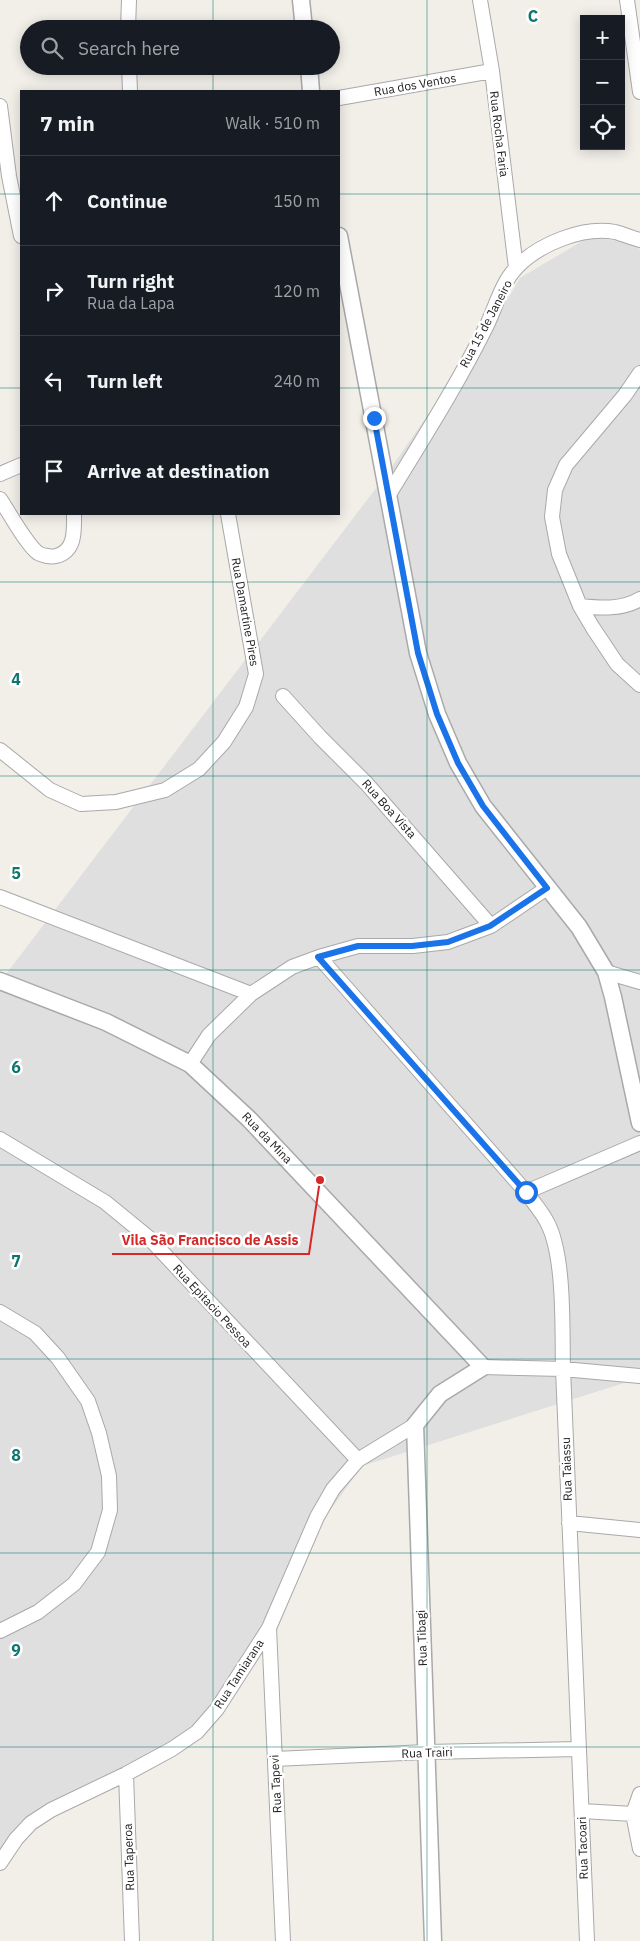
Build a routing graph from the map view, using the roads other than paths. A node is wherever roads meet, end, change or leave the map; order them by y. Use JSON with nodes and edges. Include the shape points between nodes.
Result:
{"nodes":[{"id":1,"x":129,"y":0,"type":"edge"},
{"id":2,"x":301,"y":0,"type":"edge"},
{"id":3,"x":480,"y":0,"type":"edge"},
{"id":4,"x":627,"y":0,"type":"edge"},
{"id":5,"x":128,"y":20,"type":"edge"},
{"id":6,"x":303,"y":20,"type":"edge"},
{"id":7,"x":492,"y":71,"type":"junction"},
{"id":8,"x":129,"y":75,"type":"edge"},
{"id":9,"x":310,"y":75,"type":"edge"},
{"id":10,"x":130,"y":90,"type":"edge"},
{"id":11,"x":312,"y":90,"type":"edge"},
{"id":12,"x":640,"y":92,"type":"edge"},
{"id":13,"x":340,"y":98,"type":"edge"},
{"id":14,"x":0,"y":106,"type":"edge"},
{"id":15,"x":10,"y":178,"type":"edge"},
{"id":16,"x":20,"y":231,"type":"edge"},
{"id":17,"x":640,"y":240,"type":"edge"},
{"id":18,"x":340,"y":241,"type":"edge"},
{"id":19,"x":516,"y":268,"type":"junction"},
{"id":20,"x":640,"y":373,"type":"edge"},
{"id":21,"x":20,"y":465,"type":"edge"},
{"id":22,"x":0,"y":474,"type":"edge"},
{"id":23,"x":388,"y":496,"type":"junction"},
{"id":24,"x":0,"y":499,"type":"edge"},
{"id":25,"x":74,"y":515,"type":"edge"},
{"id":26,"x":228,"y":515,"type":"edge"},
{"id":27,"x":640,"y":599,"type":"edge"},
{"id":28,"x":580,"y":606,"type":"junction"},
{"id":29,"x":640,"y":685,"type":"edge"},
{"id":30,"x":283,"y":696,"type":"dead end"},
{"id":31,"x":0,"y":750,"type":"edge"},
{"id":32,"x":547,"y":888,"type":"junction"},
{"id":33,"x":0,"y":897,"type":"edge"},
{"id":34,"x":490,"y":926,"type":"junction"},
{"id":35,"x":318,"y":957,"type":"junction"},
{"id":36,"x":606,"y":972,"type":"junction"},
{"id":37,"x":0,"y":981,"type":"edge"},
{"id":38,"x":640,"y":982,"type":"edge"},
{"id":39,"x":251,"y":994,"type":"junction"},
{"id":40,"x":190,"y":1064,"type":"junction"},
{"id":41,"x":640,"y":1123,"type":"edge"},
{"id":42,"x":0,"y":1139,"type":"edge"},
{"id":43,"x":640,"y":1143,"type":"edge"},
{"id":44,"x":526,"y":1192,"type":"junction"},
{"id":45,"x":0,"y":1312,"type":"edge"},
{"id":46,"x":483,"y":1367,"type":"junction"},
{"id":47,"x":563,"y":1369,"type":"junction"},
{"id":48,"x":640,"y":1376,"type":"edge"},
{"id":49,"x":415,"y":1425,"type":"junction"},
{"id":50,"x":358,"y":1460,"type":"junction"},
{"id":51,"x":569,"y":1523,"type":"junction"},
{"id":52,"x":640,"y":1530,"type":"edge"},
{"id":53,"x":269,"y":1628,"type":"junction"},
{"id":54,"x":0,"y":1631,"type":"edge"},
{"id":55,"x":426,"y":1752,"type":"junction"},
{"id":56,"x":579,"y":1752,"type":"junction"},
{"id":57,"x":275,"y":1759,"type":"junction"},
{"id":58,"x":126,"y":1774,"type":"junction"},
{"id":59,"x":640,"y":1794,"type":"edge"},
{"id":60,"x":582,"y":1811,"type":"junction"},
{"id":61,"x":633,"y":1814,"type":"junction"},
{"id":62,"x":640,"y":1849,"type":"edge"},
{"id":63,"x":0,"y":1863,"type":"edge"},
{"id":64,"x":132,"y":1941,"type":"edge"},
{"id":65,"x":283,"y":1941,"type":"edge"},
{"id":66,"x":433,"y":1941,"type":"edge"},
{"id":67,"x":587,"y":1941,"type":"edge"}],
"edges":[{"from":1,"to":5,"type":"street"},
{"from":2,"to":6,"type":"street"},
{"from":3,"to":7,"type":"street","name":"Rua Rocha Faria"},
{"from":4,"to":12,"type":"street"},
{"from":7,"to":13,"type":"street","name":"Rua dos Ventos"},
{"from":7,"to":19,"type":"street","name":"Rua Rocha Faria"},
{"from":8,"to":10,"type":"street"},
{"from":9,"to":11,"type":"street"},
{"from":14,"to":15,"type":"street"},
{"from":15,"to":16,"type":"street"},
{"from":17,"to":19,"type":"street","name":"Rua 15 de Janeiro","via":[[614,232],[574,236],[534,252]]},
{"from":18,"to":23,"type":"street"},
{"from":19,"to":23,"type":"street","name":"Rua 15 de Janeiro","via":[[439,412]]},
{"from":20,"to":28,"type":"street","via":[[566,465],[555,490],[552,517],[559,554]]},
{"from":21,"to":22,"type":"street"},
{"from":23,"to":32,"type":"street","via":[[418,653],[437,714],[458,763],[483,806]]},
{"from":24,"to":25,"type":"street","via":[[33,548],[44,556],[58,556],[66,552],[72,543]]},
{"from":26,"to":31,"type":"street","name":"Rua Damartine Pires","via":[[256,674],[246,707],[224,742],[199,769],[165,790],[116,802],[81,804],[50,790]]},
{"from":27,"to":28,"type":"street","via":[[622,606]]},
{"from":28,"to":29,"type":"street","via":[[617,664]]},
{"from":30,"to":34,"type":"street","name":"Rua Boa Vista","via":[[367,784]]},
{"from":32,"to":34,"type":"street"},
{"from":32,"to":36,"type":"street","via":[[579,927]]},
{"from":33,"to":39,"type":"street"},
{"from":34,"to":35,"type":"street","via":[[448,942],[358,946]]},
{"from":35,"to":39,"type":"street","via":[[292,967]]},
{"from":35,"to":44,"type":"street","name":"Rua Taiassu"},
{"from":36,"to":38,"type":"street"},
{"from":36,"to":41,"type":"street"},
{"from":37,"to":40,"type":"street","name":"Rua da Mina","via":[[106,1022]]},
{"from":39,"to":40,"type":"street","via":[[209,1035]]},
{"from":40,"to":46,"type":"street","name":"Rua da Mina","via":[[250,1119]]},
{"from":42,"to":50,"type":"street","name":"Rua Epitacio Pessoa","via":[[106,1202],[149,1238]]},
{"from":43,"to":44,"type":"street"},
{"from":44,"to":47,"type":"street","name":"Rua Taiassu","via":[[548,1224],[556,1252]]},
{"from":45,"to":54,"type":"street","via":[[35,1333],[58,1358],[88,1401],[109,1476],[110,1510],[98,1552],[74,1584],[38,1612]]},
{"from":46,"to":47,"type":"street"},
{"from":46,"to":49,"type":"street","via":[[440,1394]]},
{"from":47,"to":48,"type":"street"},
{"from":47,"to":51,"type":"street","name":"Rua Taiassu"},
{"from":49,"to":50,"type":"street","name":"Rua Tamiarana"},
{"from":49,"to":55,"type":"street","name":"Rua Tibagi"},
{"from":50,"to":53,"type":"street","name":"Rua Tamiarana","via":[[332,1489],[317,1517]]},
{"from":51,"to":52,"type":"street"},
{"from":51,"to":56,"type":"street","name":"Rua Taiassu"},
{"from":53,"to":57,"type":"street","name":"Rua Tapevi"},
{"from":53,"to":58,"type":"street","name":"Rua Tamiarana","via":[[217,1708],[197,1732]]},
{"from":55,"to":56,"type":"street","name":"Rua Trairi"},
{"from":55,"to":57,"type":"street","name":"Rua Trairi"},
{"from":55,"to":66,"type":"street","name":"Rua Tibagi"},
{"from":56,"to":60,"type":"street","name":"Rua Tacoari"},
{"from":57,"to":65,"type":"street","name":"Rua Tapevi"},
{"from":58,"to":63,"type":"street","name":"Rua Tamiarana","via":[[51,1810],[32,1823]]},
{"from":58,"to":64,"type":"street","name":"Rua Taperoa"},
{"from":59,"to":61,"type":"street"},
{"from":60,"to":61,"type":"street"},
{"from":60,"to":67,"type":"street","name":"Rua Tacoari"},
{"from":61,"to":62,"type":"street"}]}
